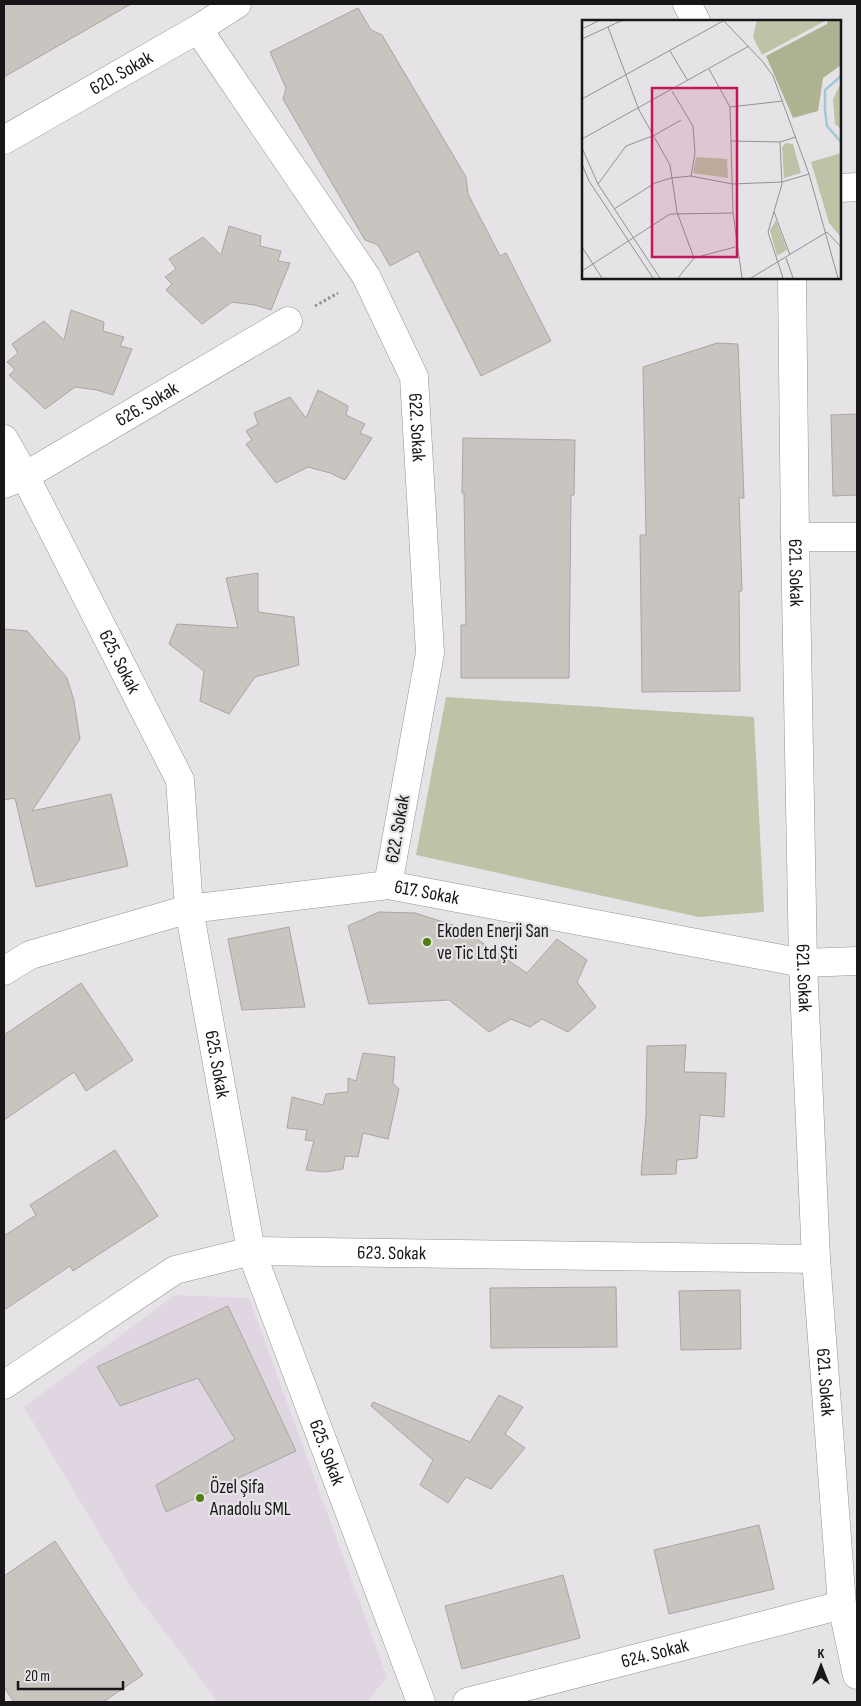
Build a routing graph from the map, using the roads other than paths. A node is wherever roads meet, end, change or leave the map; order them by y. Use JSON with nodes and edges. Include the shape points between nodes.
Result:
{"nodes":[{"id":1,"x":237,"y":4,"type":"edge"},
{"id":2,"x":687,"y":4,"type":"edge"},
{"id":3,"x":695,"y":20,"type":"edge"},
{"id":4,"x":198,"y":28,"type":"junction"},
{"id":5,"x":4,"y":140,"type":"edge"},
{"id":6,"x":857,"y":187,"type":"edge"},
{"id":7,"x":841,"y":188,"type":"edge"},
{"id":8,"x":792,"y":279,"type":"edge"},
{"id":9,"x":288,"y":321,"type":"road end"},
{"id":10,"x":4,"y":439,"type":"edge"},
{"id":11,"x":15,"y":480,"type":"edge"},
{"id":12,"x":795,"y":537,"type":"junction"},
{"id":13,"x":857,"y":537,"type":"edge"},
{"id":14,"x":388,"y":885,"type":"junction"},
{"id":15,"x":189,"y":909,"type":"junction"},
{"id":16,"x":857,"y":961,"type":"edge"},
{"id":17,"x":803,"y":963,"type":"junction"},
{"id":18,"x":4,"y":971,"type":"edge"},
{"id":19,"x":251,"y":1251,"type":"junction"},
{"id":20,"x":816,"y":1259,"type":"junction"},
{"id":21,"x":4,"y":1385,"type":"edge"},
{"id":22,"x":842,"y":1605,"type":"junction"},
{"id":23,"x":857,"y":1675,"type":"edge"},
{"id":24,"x":421,"y":1702,"type":"edge"},
{"id":25,"x":467,"y":1702,"type":"edge"}],
"edges":[{"from":1,"to":4,"type":"street","name":"620. Sokak"},
{"from":2,"to":3,"type":"street"},
{"from":4,"to":5,"type":"street","name":"620. Sokak"},
{"from":4,"to":14,"type":"street","name":"622. Sokak","via":[[366,276],[414,377],[430,654]]},
{"from":6,"to":7,"type":"street"},
{"from":8,"to":12,"type":"street","name":"621. Sokak"},
{"from":9,"to":11,"type":"street","name":"626. Sokak"},
{"from":10,"to":11,"type":"street","name":"625. Sokak"},
{"from":11,"to":15,"type":"street","name":"625. Sokak","via":[[180,780]]},
{"from":12,"to":13,"type":"street"},
{"from":12,"to":17,"type":"street","name":"621. Sokak"},
{"from":14,"to":15,"type":"street","name":"617. Sokak"},
{"from":14,"to":17,"type":"street","name":"617. Sokak"},
{"from":15,"to":18,"type":"street","name":"617. Sokak","via":[[30,955]]},
{"from":15,"to":19,"type":"street","name":"625. Sokak"},
{"from":16,"to":17,"type":"street","name":"617. Sokak"},
{"from":17,"to":20,"type":"street","name":"621. Sokak"},
{"from":19,"to":20,"type":"street","name":"623. Sokak"},
{"from":19,"to":21,"type":"street","name":"623. Sokak","via":[[175,1270]]},
{"from":19,"to":24,"type":"street","name":"625. Sokak"},
{"from":20,"to":22,"type":"street","name":"621. Sokak"},
{"from":22,"to":23,"type":"street","name":"621. Sokak"},
{"from":22,"to":25,"type":"street","name":"624. Sokak"}]}
